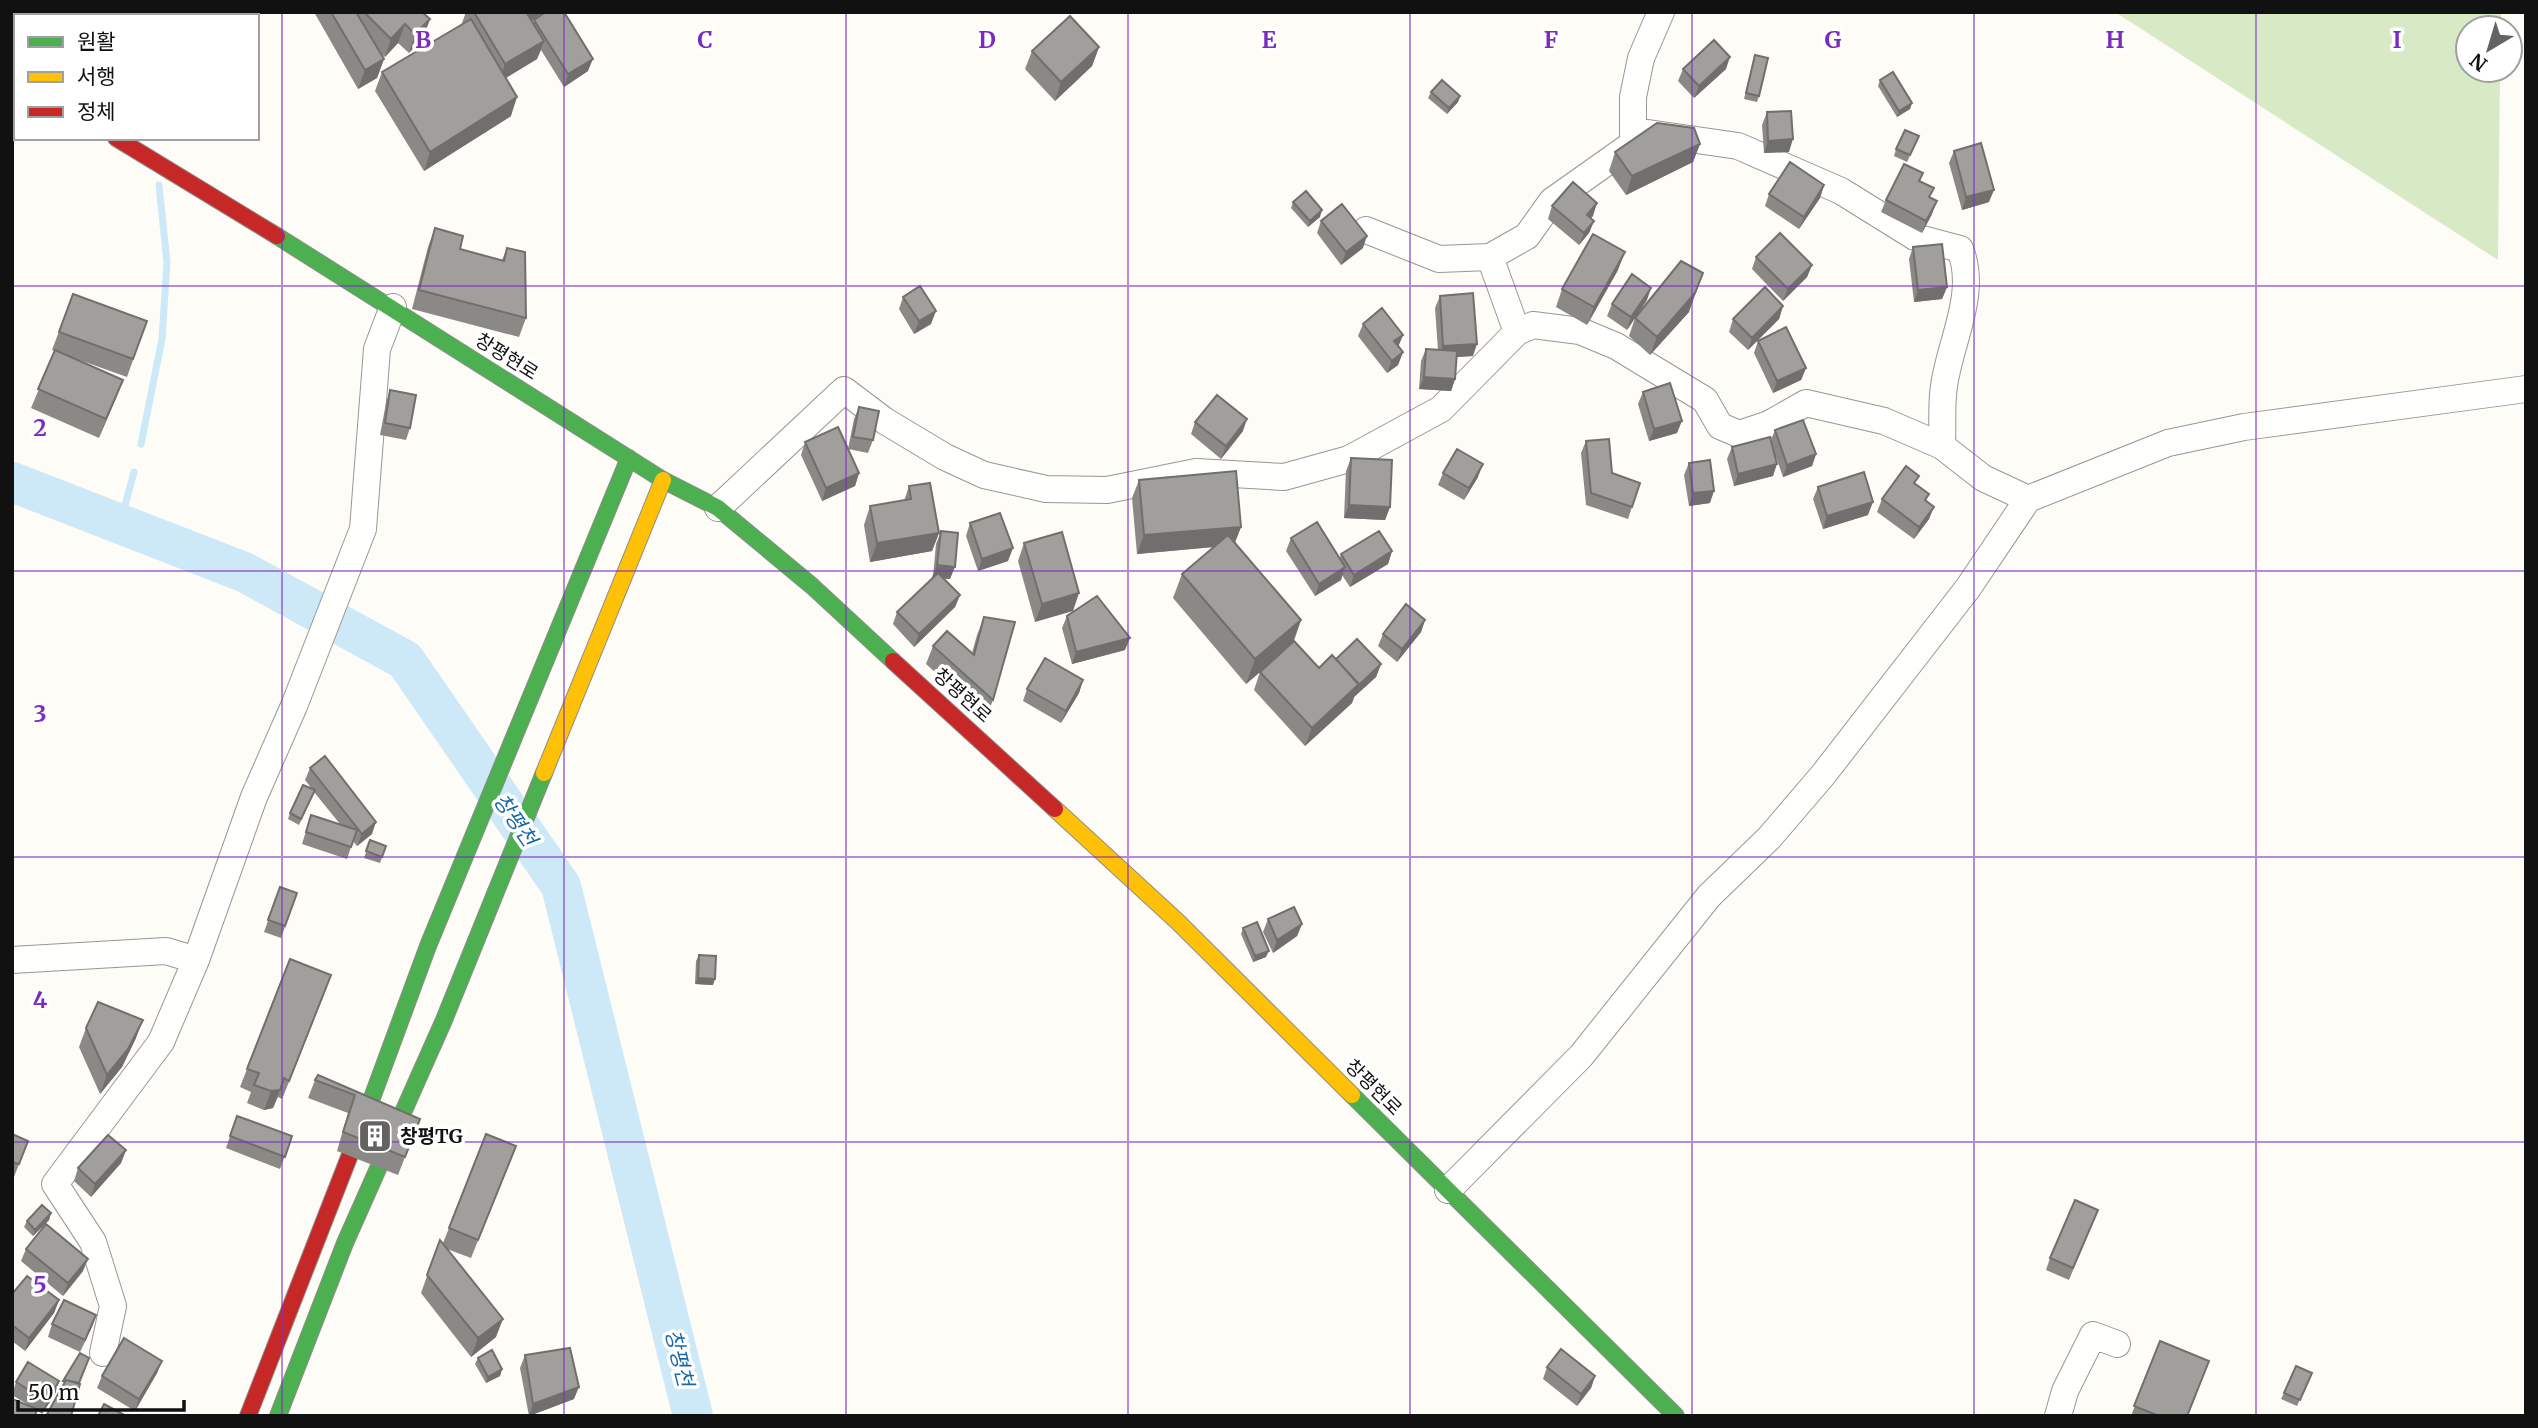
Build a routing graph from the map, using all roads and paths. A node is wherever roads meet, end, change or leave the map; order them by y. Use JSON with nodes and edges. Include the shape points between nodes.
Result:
{"nodes":[{"id":1,"x":1661,"y":12,"type":"edge"},
{"id":2,"x":123,"y":140,"type":"edge"},
{"id":3,"x":1633,"y":143,"type":"junction"},
{"id":4,"x":140,"y":145,"type":"edge"},
{"id":5,"x":1366,"y":230,"type":"edge"},
{"id":6,"x":1490,"y":257,"type":"junction"},
{"id":7,"x":393,"y":307,"type":"junction"},
{"id":8,"x":1517,"y":331,"type":"junction"},
{"id":9,"x":2526,"y":389,"type":"edge"},
{"id":10,"x":1942,"y":446,"type":"junction"},
{"id":11,"x":629,"y":458,"type":"junction"},
{"id":12,"x":663,"y":480,"type":"junction"},
{"id":13,"x":2028,"y":499,"type":"junction"},
{"id":14,"x":718,"y":508,"type":"junction"},
{"id":15,"x":12,"y":960,"type":"edge"},
{"id":16,"x":196,"y":960,"type":"junction"},
{"id":17,"x":1448,"y":1190,"type":"junction"},
{"id":18,"x":322,"y":1232,"type":"junction"},
{"id":19,"x":345,"y":1243,"type":"junction"},
{"id":20,"x":2117,"y":1344,"type":"dead end"},
{"id":21,"x":103,"y":1353,"type":"dead end"},
{"id":22,"x":254,"y":1354,"type":"dead end"},
{"id":23,"x":301,"y":1402,"type":"dead end"},
{"id":24,"x":248,"y":1416,"type":"edge"},
{"id":25,"x":278,"y":1416,"type":"edge"},
{"id":26,"x":1676,"y":1416,"type":"edge"},
{"id":27,"x":2058,"y":1416,"type":"edge"}],
"edges":[{"from":1,"to":3,"type":"street","via":[[1641,58],[1633,96]]},
{"from":2,"to":4,"type":"main road","name":"창평현로"},
{"from":3,"to":6,"type":"street","via":[[1552,201],[1527,236]]},
{"from":3,"to":10,"type":"street","via":[[1648,133],[1738,146],[1841,191],[1915,237],[1960,249],[1966,265],[1963,304],[1943,387]]},
{"from":4,"to":7,"type":"main road","name":"창평현로"},
{"from":5,"to":6,"type":"street","via":[[1439,258]]},
{"from":6,"to":8,"type":"street"},
{"from":7,"to":11,"type":"main road","name":"창평현로"},
{"from":7,"to":16,"type":"street","via":[[377,349],[363,529],[254,797]]},
{"from":8,"to":10,"type":"street","via":[[1533,325],[1580,331],[1616,346],[1705,400],[1720,426],[1739,434],[1769,425],[1806,403],[1884,421]]},
{"from":8,"to":14,"type":"street","via":[[1441,409],[1349,459],[1284,477],[1196,472],[1107,490],[1045,489],[984,475],[945,457],[844,390]]},
{"from":9,"to":13,"type":"street","via":[[2231,429],[2168,443]]},
{"from":10,"to":13,"type":"street","via":[[1983,478]]},
{"from":11,"to":12,"type":"main road","name":"창평현로"},
{"from":11,"to":18,"type":"main road","via":[[428,946]]},
{"from":12,"to":14,"type":"main road","name":"창평현로"},
{"from":12,"to":19,"type":"main road","via":[[444,1020]]},
{"from":13,"to":17,"type":"street","via":[[1968,588],[1823,775],[1769,838],[1709,896],[1581,1056]]},
{"from":14,"to":17,"type":"main road","name":"창평현로","via":[[812,586],[1178,922]]},
{"from":15,"to":16,"type":"street","via":[[166,951]]},
{"from":16,"to":21,"type":"street","via":[[161,1042],[55,1184],[93,1242],[113,1306]]},
{"from":17,"to":26,"type":"main road","name":"창평현로"},
{"from":18,"to":22,"type":"main road"},
{"from":18,"to":24,"type":"main road"},
{"from":19,"to":23,"type":"main road"},
{"from":19,"to":25,"type":"main road"},
{"from":20,"to":27,"type":"street","via":[[2093,1335]]}]}
